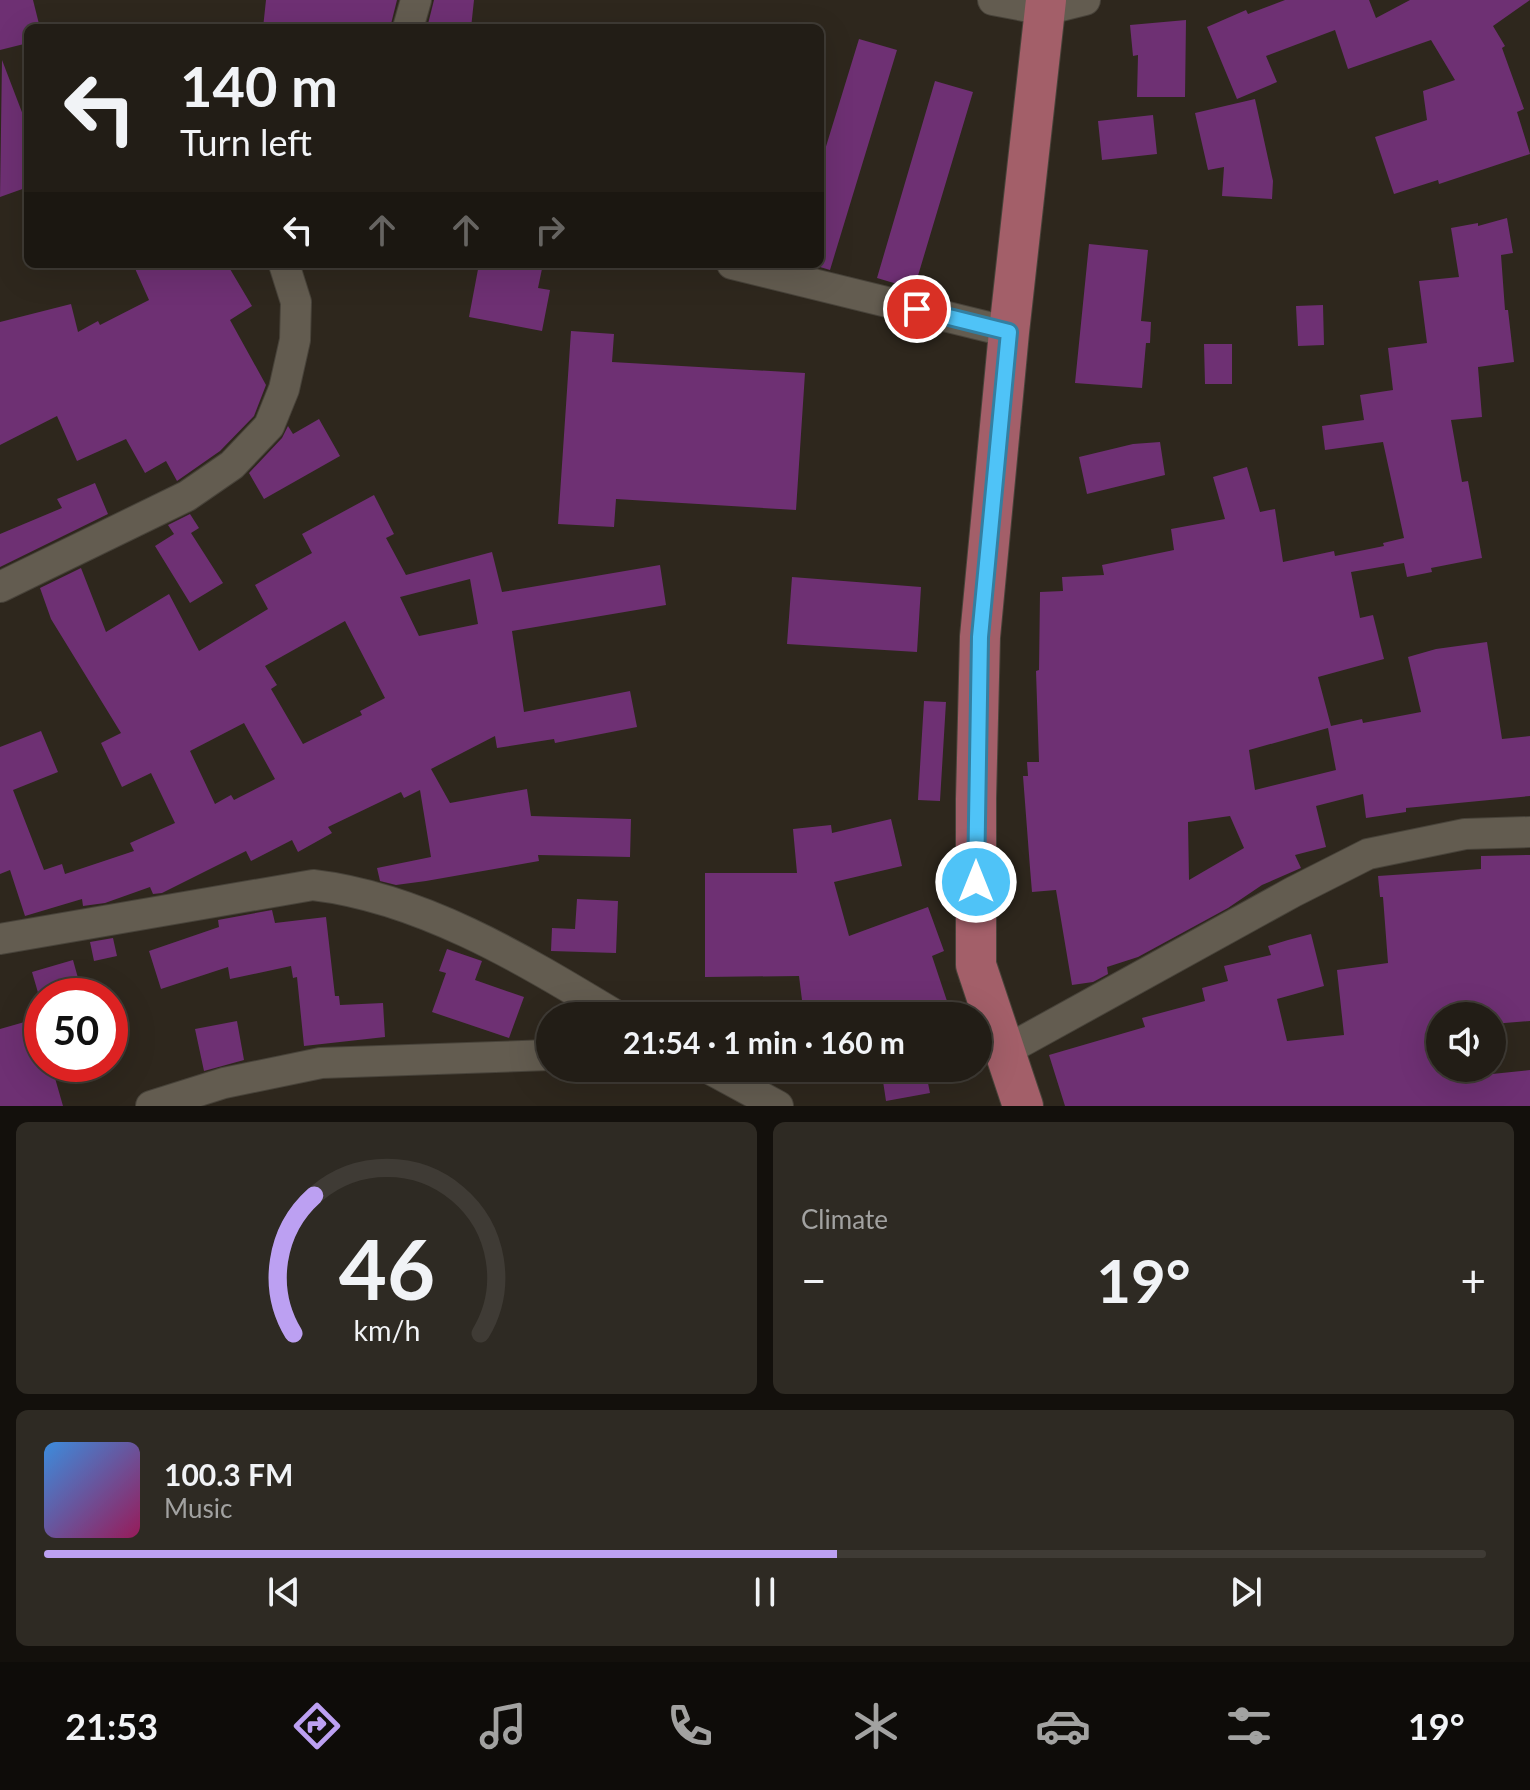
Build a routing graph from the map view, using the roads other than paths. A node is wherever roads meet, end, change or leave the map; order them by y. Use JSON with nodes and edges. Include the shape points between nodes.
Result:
{"nodes":[{"id":1,"x":416,"y":0,"type":"edge"},
{"id":2,"x":993,"y":0,"type":"edge"},
{"id":3,"x":1085,"y":0,"type":"edge"},
{"id":4,"x":1045,"y":5,"type":"edge"},
{"id":5,"x":409,"y":24,"type":"edge"},
{"id":6,"x":285,"y":268,"type":"edge"},
{"id":7,"x":748,"y":268,"type":"edge"},
{"id":8,"x":1009,"y":332,"type":"junction"},
{"id":9,"x":0,"y":587,"type":"edge"},
{"id":10,"x":1530,"y":832,"type":"edge"},
{"id":11,"x":3,"y":934,"type":"edge"},
{"id":12,"x":593,"y":1002,"type":"edge"},
{"id":13,"x":1003,"y":1052,"type":"junction"},
{"id":14,"x":536,"y":1055,"type":"edge"},
{"id":15,"x":734,"y":1082,"type":"edge"},
{"id":16,"x":151,"y":1106,"type":"edge"},
{"id":17,"x":778,"y":1106,"type":"edge"},
{"id":18,"x":1023,"y":1106,"type":"edge"}],
"edges":[{"from":1,"to":5,"type":"street"},
{"from":2,"to":4,"type":"street"},
{"from":3,"to":4,"type":"street"},
{"from":4,"to":8,"type":"main road"},
{"from":6,"to":9,"type":"street","via":[[296,302],[295,340],[269,426],[232,465],[187,496]]},
{"from":7,"to":8,"type":"street"},
{"from":8,"to":13,"type":"main road","via":[[980,637],[976,799],[976,965]]},
{"from":10,"to":13,"type":"street","via":[[1465,834],[1368,854]]},
{"from":11,"to":12,"type":"street","via":[[313,885],[352,890],[444,922]]},
{"from":13,"to":18,"type":"main road"},
{"from":14,"to":16,"type":"street","via":[[321,1063],[224,1083]]},
{"from":15,"to":17,"type":"street"}]}
